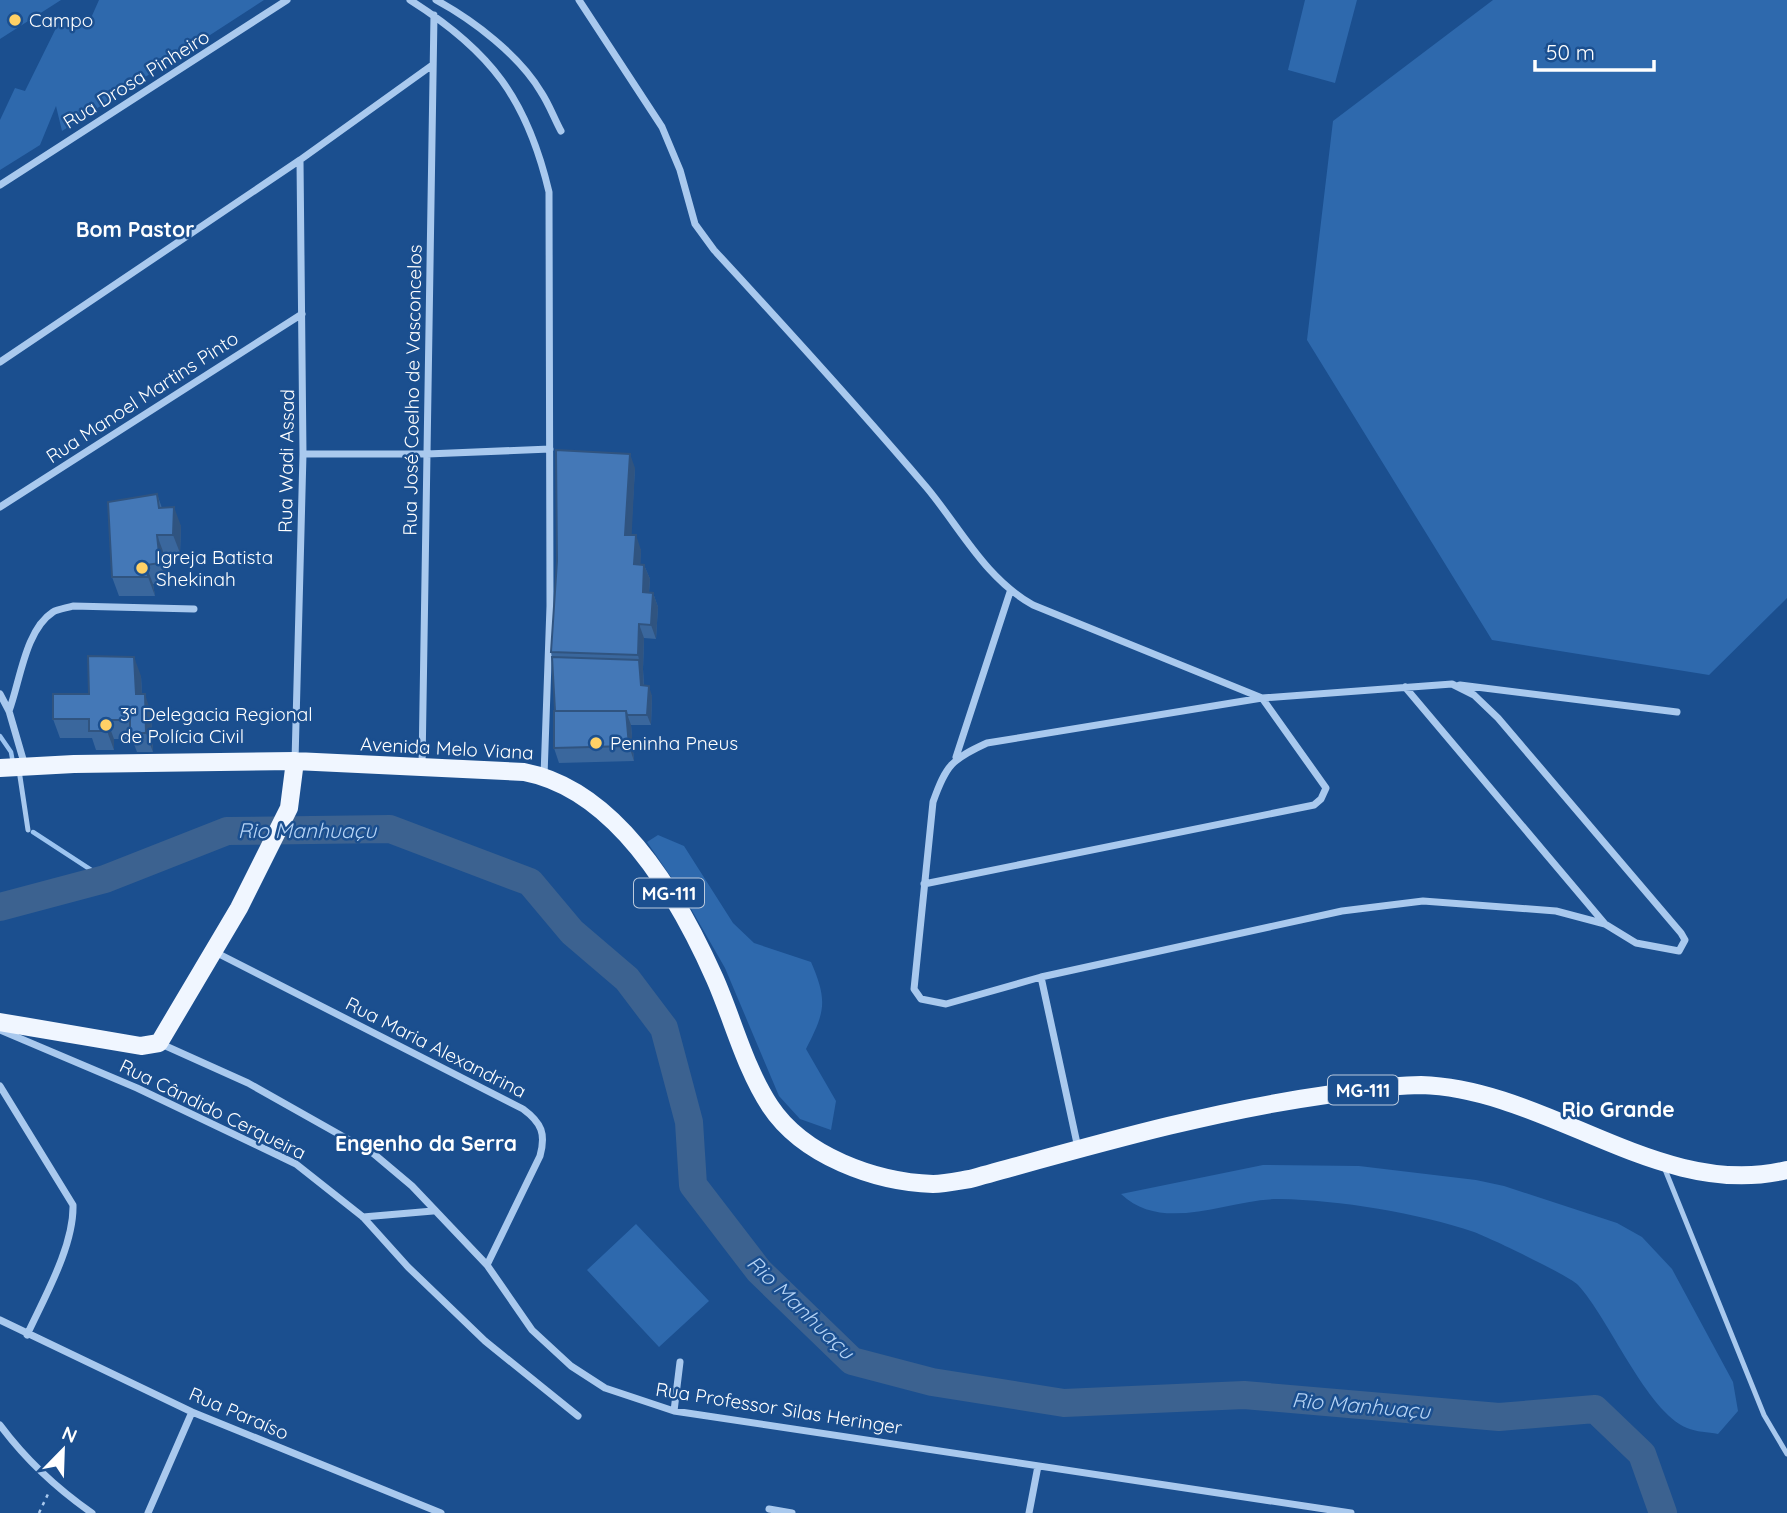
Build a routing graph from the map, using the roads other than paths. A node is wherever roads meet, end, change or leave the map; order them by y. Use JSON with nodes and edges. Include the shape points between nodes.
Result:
{"nodes":[{"id":1,"x":410,"y":0,"type":"edge"},
{"id":2,"x":436,"y":0,"type":"edge"},
{"id":3,"x":579,"y":0,"type":"edge"},
{"id":4,"x":285,"y":1,"type":"edge"},
{"id":5,"x":434,"y":15,"type":"junction"},
{"id":6,"x":431,"y":66,"type":"junction"},
{"id":7,"x":561,"y":131,"type":"dead end"},
{"id":8,"x":300,"y":160,"type":"junction"},
{"id":9,"x":0,"y":184,"type":"edge"},
{"id":10,"x":302,"y":314,"type":"junction"},
{"id":11,"x":0,"y":362,"type":"edge"},
{"id":12,"x":550,"y":449,"type":"junction"},
{"id":13,"x":303,"y":454,"type":"junction"},
{"id":14,"x":427,"y":454,"type":"junction"},
{"id":15,"x":0,"y":507,"type":"edge"},
{"id":16,"x":1010,"y":592,"type":"junction"},
{"id":17,"x":194,"y":609,"type":"dead end"},
{"id":18,"x":1452,"y":684,"type":"junction"},
{"id":19,"x":1405,"y":687,"type":"junction"},
{"id":20,"x":0,"y":694,"type":"edge"},
{"id":21,"x":1262,"y":698,"type":"junction"},
{"id":22,"x":9,"y":711,"type":"junction"},
{"id":23,"x":1677,"y":712,"type":"dead end"},
{"id":24,"x":956,"y":757,"type":"junction"},
{"id":25,"x":296,"y":761,"type":"junction"},
{"id":26,"x":422,"y":766,"type":"junction"},
{"id":27,"x":12,"y":768,"type":"edge"},
{"id":28,"x":544,"y":776,"type":"junction"},
{"id":29,"x":28,"y":830,"type":"dead end"},
{"id":30,"x":924,"y":884,"type":"junction"},
{"id":31,"x":1605,"y":924,"type":"junction"},
{"id":32,"x":215,"y":951,"type":"junction"},
{"id":33,"x":1041,"y":976,"type":"junction"},
{"id":34,"x":0,"y":1022,"type":"edge"},
{"id":35,"x":0,"y":1030,"type":"edge"},
{"id":36,"x":159,"y":1043,"type":"junction"},
{"id":37,"x":0,"y":1086,"type":"edge"},
{"id":38,"x":1079,"y":1149,"type":"junction"},
{"id":39,"x":1663,"y":1164,"type":"junction"},
{"id":40,"x":1787,"y":1170,"type":"edge"},
{"id":41,"x":433,"y":1211,"type":"junction"},
{"id":42,"x":363,"y":1217,"type":"junction"},
{"id":43,"x":487,"y":1265,"type":"junction"},
{"id":44,"x":0,"y":1320,"type":"edge"},
{"id":45,"x":27,"y":1335,"type":"junction"},
{"id":46,"x":680,"y":1362,"type":"dead end"},
{"id":47,"x":674,"y":1411,"type":"junction"},
{"id":48,"x":192,"y":1412,"type":"junction"},
{"id":49,"x":578,"y":1416,"type":"dead end"},
{"id":50,"x":0,"y":1425,"type":"edge"},
{"id":51,"x":1787,"y":1454,"type":"edge"},
{"id":52,"x":1038,"y":1465,"type":"junction"},
{"id":53,"x":769,"y":1509,"type":"dead end"},
{"id":54,"x":92,"y":1513,"type":"edge"},
{"id":55,"x":148,"y":1513,"type":"edge"},
{"id":56,"x":441,"y":1513,"type":"edge"},
{"id":57,"x":792,"y":1513,"type":"edge"},
{"id":58,"x":1029,"y":1513,"type":"edge"},
{"id":59,"x":1351,"y":1513,"type":"edge"}],
"edges":[{"from":1,"to":5,"type":"street"},
{"from":2,"to":7,"type":"street","via":[[479,29],[523,68]]},
{"from":3,"to":16,"type":"street","via":[[662,127],[695,224],[928,490]]},
{"from":4,"to":9,"type":"street","name":"Rua Drosa Pinheiro"},
{"from":5,"to":6,"type":"street","name":"Rua José Coelho de Vasconcelos"},
{"from":5,"to":12,"type":"street","via":[[492,66],[538,146],[549,205]]},
{"from":6,"to":8,"type":"street"},
{"from":6,"to":14,"type":"street","name":"Rua José Coelho de Vasconcelos"},
{"from":8,"to":10,"type":"street","name":"Rua Wadi Assad"},
{"from":8,"to":11,"type":"street"},
{"from":10,"to":13,"type":"street","name":"Rua Wadi Assad"},
{"from":10,"to":15,"type":"street","name":"Rua Manoel Martins Pinto"},
{"from":12,"to":14,"type":"street"},
{"from":12,"to":28,"type":"street"},
{"from":13,"to":14,"type":"street"},
{"from":13,"to":25,"type":"street","name":"Rua Wadi Assad"},
{"from":14,"to":26,"type":"street","name":"Rua José Coelho de Vasconcelos"},
{"from":16,"to":21,"type":"street"},
{"from":16,"to":24,"type":"street"},
{"from":17,"to":22,"type":"street","via":[[73,606],[54,611],[34,635]]},
{"from":18,"to":19,"type":"street"},
{"from":18,"to":23,"type":"street"},
{"from":18,"to":31,"type":"street","via":[[1474,695],[1498,718],[1685,940],[1679,951],[1671,952],[1636,943]]},
{"from":19,"to":21,"type":"street"},
{"from":19,"to":31,"type":"street"},
{"from":20,"to":22,"type":"street"},
{"from":21,"to":24,"type":"street","via":[[987,743]]},
{"from":21,"to":30,"type":"street","via":[[1326,788],[1314,805]]},
{"from":22,"to":27,"type":"street"},
{"from":24,"to":30,"type":"street","via":[[933,802]]},
{"from":25,"to":26,"type":"main road","name":"Avenida Melo Viana","number":"MG-111"},
{"from":25,"to":27,"type":"main road","name":"Avenida Melo Viana","number":"MG-111"},
{"from":25,"to":32,"type":"main road","via":[[289,808]]},
{"from":26,"to":28,"type":"main road","name":"Avenida Melo Viana","number":"MG-111"},
{"from":27,"to":29,"type":"lane"},
{"from":28,"to":38,"type":"main road","name":"Avenida Melo Viana","number":"MG-111","via":[[572,789],[625,831],[685,916],[770,1107],[828,1156],[866,1172],[934,1184],[970,1179]]},
{"from":30,"to":33,"type":"street","via":[[914,973],[914,989],[921,999],[946,1004]]},
{"from":31,"to":33,"type":"street","via":[[1556,911],[1423,901],[1342,911]]},
{"from":32,"to":36,"type":"main road"},
{"from":32,"to":43,"type":"street","name":"Rua Maria Alexandrina","via":[[537,1120],[544,1138],[540,1156]]},
{"from":33,"to":38,"type":"street"},
{"from":34,"to":36,"type":"main road","via":[[141,1046]]},
{"from":35,"to":42,"type":"street","name":"Rua Cândido Cerqueira","via":[[137,1088],[296,1164]]},
{"from":36,"to":41,"type":"street","name":"Rua Professor Silas Heringer","via":[[248,1083],[374,1154]]},
{"from":37,"to":45,"type":"street","via":[[73,1205],[66,1241]]},
{"from":38,"to":39,"type":"main road","number":"MG-111","via":[[1266,1104],[1421,1085],[1494,1097]]},
{"from":39,"to":40,"type":"main road","number":"MG-111","via":[[1735,1177]]},
{"from":39,"to":51,"type":"lane","via":[[1764,1415]]},
{"from":41,"to":42,"type":"street"},
{"from":41,"to":43,"type":"street","name":"Rua Professor Silas Heringer"},
{"from":42,"to":49,"type":"street","name":"Rua Cândido Cerqueira","via":[[485,1341]]},
{"from":43,"to":47,"type":"street","name":"Rua Professor Silas Heringer","via":[[532,1330],[571,1366],[605,1388]]},
{"from":44,"to":45,"type":"street","name":"Rua Paraíso"},
{"from":45,"to":48,"type":"street","name":"Rua Paraíso"},
{"from":46,"to":47,"type":"street"},
{"from":47,"to":52,"type":"street","name":"Rua Professor Silas Heringer"},
{"from":48,"to":55,"type":"street"},
{"from":48,"to":56,"type":"street","name":"Rua Paraíso"},
{"from":50,"to":54,"type":"street","via":[[53,1484]]},
{"from":52,"to":58,"type":"street"},
{"from":52,"to":59,"type":"street","name":"Rua Professor Silas Heringer"},
{"from":53,"to":57,"type":"street"}]}
